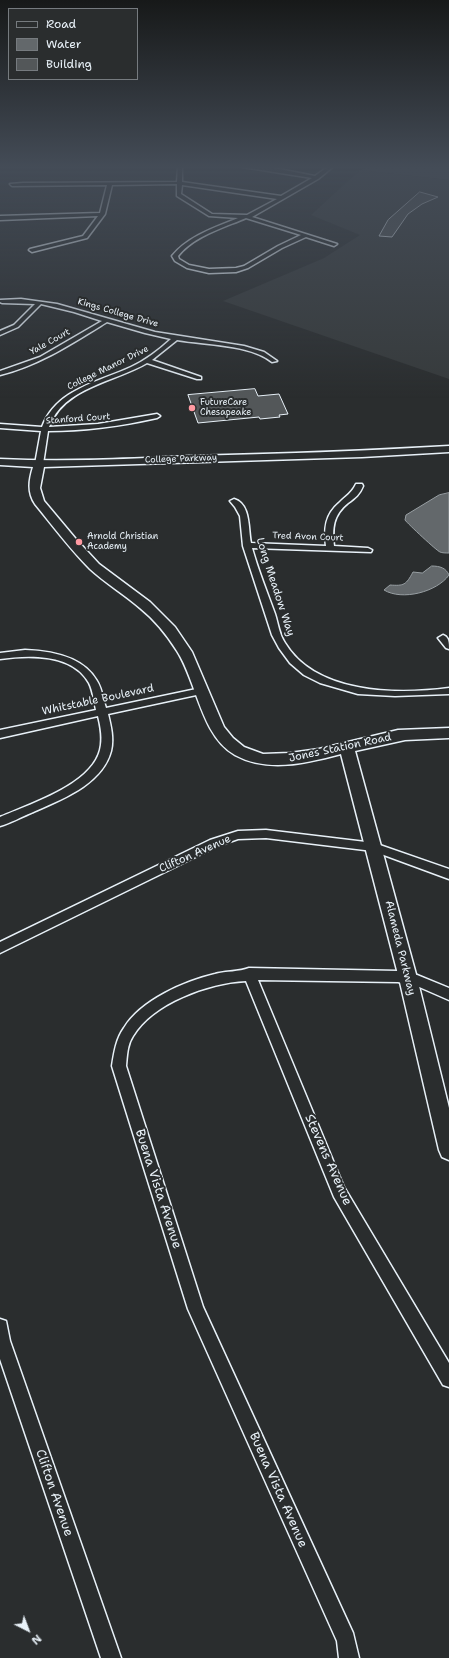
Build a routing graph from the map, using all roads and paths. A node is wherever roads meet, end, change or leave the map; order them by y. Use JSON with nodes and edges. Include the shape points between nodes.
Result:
{"nodes":[{"id":1,"x":59,"y":243,"type":"edge"},
{"id":2,"x":190,"y":243,"type":"edge"},
{"id":3,"x":289,"y":243,"type":"edge"},
{"id":4,"x":32,"y":250,"type":"dead end"},
{"id":5,"x":2,"y":301,"type":"dead end"},
{"id":6,"x":39,"y":303,"type":"junction"},
{"id":7,"x":107,"y":320,"type":"junction"},
{"id":8,"x":0,"y":334,"type":"edge"},
{"id":9,"x":176,"y":338,"type":"junction"},
{"id":10,"x":147,"y":361,"type":"junction"},
{"id":11,"x":274,"y":361,"type":"dead end"},
{"id":12,"x":0,"y":372,"type":"edge"},
{"id":13,"x":199,"y":378,"type":"dead end"},
{"id":14,"x":157,"y":416,"type":"dead end"},
{"id":15,"x":0,"y":426,"type":"edge"},
{"id":16,"x":44,"y":430,"type":"junction"},
{"id":17,"x":449,"y":449,"type":"edge"},
{"id":18,"x":362,"y":454,"type":"junction"},
{"id":19,"x":449,"y":457,"type":"edge"},
{"id":20,"x":0,"y":462,"type":"edge"},
{"id":21,"x":39,"y":464,"type":"junction"},
{"id":22,"x":359,"y":486,"type":"dead end"},
{"id":23,"x":234,"y":501,"type":"dead end"},
{"id":24,"x":247,"y":545,"type":"junction"},
{"id":25,"x":330,"y":547,"type":"junction"},
{"id":26,"x":368,"y":550,"type":"dead end"},
{"id":27,"x":443,"y":638,"type":"dead end"},
{"id":28,"x":449,"y":646,"type":"edge"},
{"id":29,"x":0,"y":656,"type":"edge"},
{"id":30,"x":202,"y":691,"type":"junction"},
{"id":31,"x":449,"y":691,"type":"edge"},
{"id":32,"x":101,"y":712,"type":"junction"},
{"id":33,"x":449,"y":733,"type":"edge"},
{"id":34,"x":0,"y":734,"type":"edge"},
{"id":35,"x":347,"y":748,"type":"junction"},
{"id":36,"x":0,"y":822,"type":"edge"},
{"id":37,"x":374,"y":847,"type":"junction"},
{"id":38,"x":449,"y":874,"type":"edge"},
{"id":39,"x":0,"y":948,"type":"edge"},
{"id":40,"x":249,"y":974,"type":"junction"},
{"id":41,"x":408,"y":978,"type":"junction"},
{"id":42,"x":449,"y":994,"type":"edge"},
{"id":43,"x":448,"y":1144,"type":"edge"},
{"id":44,"x":0,"y":1327,"type":"edge"},
{"id":45,"x":449,"y":1379,"type":"edge"},
{"id":46,"x":110,"y":1658,"type":"edge"},
{"id":47,"x":349,"y":1658,"type":"edge"}],
"edges":[{"from":1,"to":4,"type":"street"},
{"from":2,"to":3,"type":"street","via":[[178,251],[175,256],[177,260],[187,266],[209,271],[246,267]]},
{"from":5,"to":6,"type":"street","name":"Kings College Drive"},
{"from":6,"to":7,"type":"street","name":"Kings College Drive","via":[[60,306]]},
{"from":6,"to":8,"type":"street","via":[[16,326]]},
{"from":7,"to":9,"type":"street","name":"Kings College Drive"},
{"from":7,"to":12,"type":"street","name":"Yale Court","via":[[27,365]]},
{"from":9,"to":10,"type":"street","name":"College Manor Drive"},
{"from":9,"to":11,"type":"street","name":"Kings College Drive","via":[[245,348],[270,356]]},
{"from":10,"to":13,"type":"street"},
{"from":10,"to":16,"type":"street","name":"College Manor Drive","via":[[68,398],[54,410]]},
{"from":14,"to":16,"type":"street","name":"Stanford Court","via":[[99,428]]},
{"from":15,"to":16,"type":"street","name":"Stanford Court"},
{"from":16,"to":21,"type":"street","name":"College Manor Drive"},
{"from":17,"to":18,"type":"street","name":"College Parkway"},
{"from":18,"to":19,"type":"street","name":"College Parkway","via":[[425,459]]},
{"from":18,"to":21,"type":"street","name":"College Parkway"},
{"from":20,"to":21,"type":"street","name":"College Parkway"},
{"from":21,"to":30,"type":"street","name":"Jones Station Road","via":[[34,488],[39,502],[95,567],[145,605],[170,630],[185,652]]},
{"from":22,"to":25,"type":"street","via":[[357,492],[337,507],[329,519]]},
{"from":23,"to":24,"type":"street","name":"Long Meadow Way","via":[[243,513]]},
{"from":24,"to":25,"type":"street","name":"Tred Avon Court"},
{"from":24,"to":31,"type":"street","name":"Long Meadow Way","via":[[281,646],[304,671],[334,685],[362,692],[390,694]]},
{"from":25,"to":26,"type":"street","name":"Tred Avon Court"},
{"from":27,"to":28,"type":"street"},
{"from":29,"to":32,"type":"street","via":[[19,653],[47,654],[74,663],[93,681]]},
{"from":30,"to":32,"type":"street","name":"Whitstable Boulevard"},
{"from":30,"to":35,"type":"street","name":"Jones Station Road","via":[[212,718],[225,741],[258,759],[295,759]]},
{"from":32,"to":34,"type":"street","name":"Whitstable Boulevard"},
{"from":32,"to":36,"type":"street","via":[[108,732],[107,748],[92,773],[61,794]]},
{"from":33,"to":35,"type":"street","name":"Jones Station Road","via":[[392,737]]},
{"from":35,"to":37,"type":"street","name":"Alameda Parkway"},
{"from":37,"to":38,"type":"street","name":"Clifton Avenue"},
{"from":37,"to":39,"type":"street","name":"Clifton Avenue","via":[[266,834],[238,835],[214,843]]},
{"from":37,"to":41,"type":"street","name":"Alameda Parkway"},
{"from":40,"to":41,"type":"street","name":"Buena Vista Avenue"},
{"from":40,"to":45,"type":"street","name":"Stevens Avenue","via":[[339,1192]]},
{"from":40,"to":47,"type":"street","name":"Buena Vista Avenue","via":[[213,979],[188,987],[166,999],[142,1016],[129,1030],[120,1048],[119,1066],[196,1309],[346,1640]]},
{"from":41,"to":42,"type":"street","name":"Buena Vista Avenue"},
{"from":41,"to":43,"type":"street","name":"Alameda Parkway"},
{"from":44,"to":46,"type":"street","name":"Clifton Avenue"}]}
